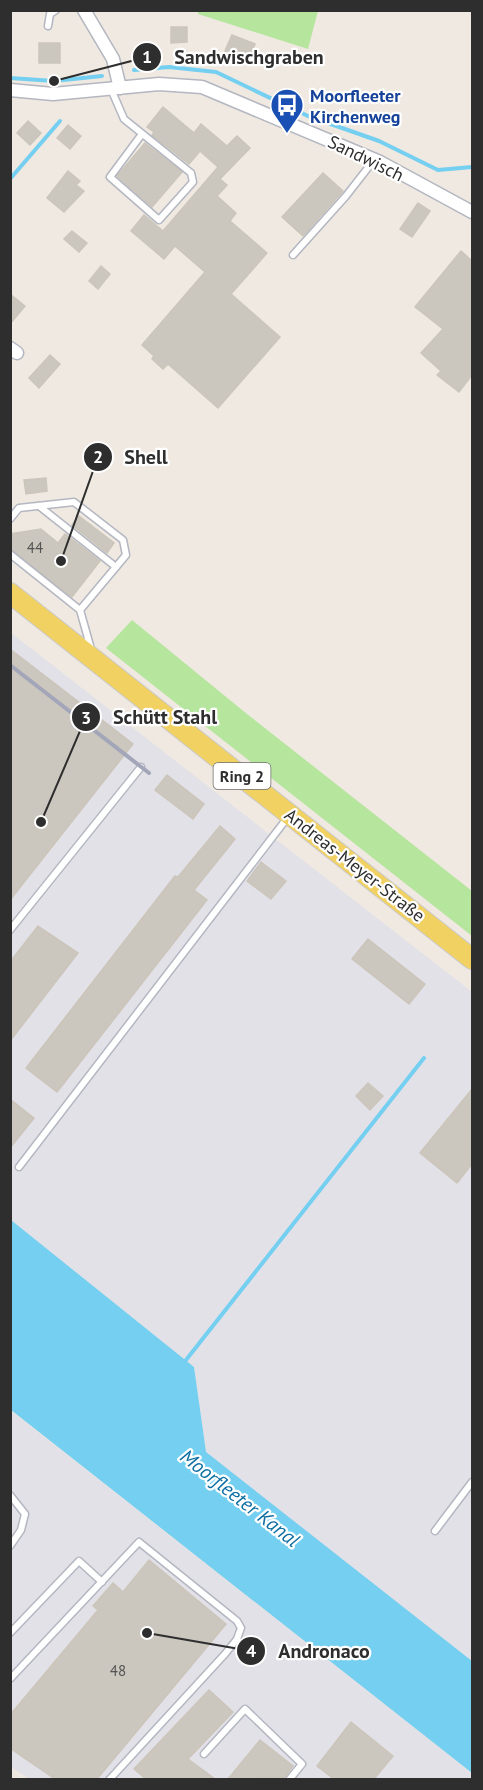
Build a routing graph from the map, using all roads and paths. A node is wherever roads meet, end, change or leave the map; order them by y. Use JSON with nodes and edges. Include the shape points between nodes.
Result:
{"nodes":[{"id":1,"x":56,"y":10,"type":"edge"},
{"id":2,"x":84,"y":10,"type":"edge"},
{"id":3,"x":48,"y":26,"type":"dead end"},
{"id":4,"x":115,"y":89,"type":"junction"},
{"id":5,"x":10,"y":90,"type":"edge"},
{"id":6,"x":142,"y":134,"type":"junction"},
{"id":7,"x":374,"y":159,"type":"junction"},
{"id":8,"x":472,"y":212,"type":"edge"},
{"id":9,"x":293,"y":255,"type":"dead end"},
{"id":10,"x":39,"y":506,"type":"junction"},
{"id":11,"x":10,"y":519,"type":"edge"},
{"id":12,"x":10,"y":554,"type":"edge"},
{"id":13,"x":116,"y":567,"type":"junction"},
{"id":14,"x":10,"y":593,"type":"edge"},
{"id":15,"x":80,"y":610,"type":"junction"},
{"id":16,"x":94,"y":658,"type":"junction"},
{"id":17,"x":141,"y":767,"type":"dead end"},
{"id":18,"x":290,"y":814,"type":"junction"},
{"id":19,"x":10,"y":930,"type":"edge"},
{"id":20,"x":472,"y":959,"type":"edge"},
{"id":21,"x":19,"y":1167,"type":"dead end"},
{"id":22,"x":472,"y":1482,"type":"edge"},
{"id":23,"x":10,"y":1495,"type":"edge"},
{"id":24,"x":435,"y":1531,"type":"dead end"},
{"id":25,"x":10,"y":1546,"type":"edge"},
{"id":26,"x":102,"y":1582,"type":"junction"},
{"id":27,"x":10,"y":1633,"type":"edge"},
{"id":28,"x":10,"y":1679,"type":"edge"},
{"id":29,"x":204,"y":1754,"type":"dead end"},
{"id":30,"x":109,"y":1779,"type":"edge"},
{"id":31,"x":289,"y":1779,"type":"edge"}],
"edges":[{"from":1,"to":3,"type":"lane","via":[[50,14]]},
{"from":2,"to":4,"type":"street","via":[[116,65]]},
{"from":4,"to":5,"type":"street","name":"Sandwisch","via":[[52,94]]},
{"from":4,"to":6,"type":"lane","via":[[124,119]]},
{"from":4,"to":7,"type":"street","name":"Sandwisch","via":[[159,84],[202,87]]},
{"from":6,"to":6,"type":"lane","via":[[191,173],[193,182],[159,220],[110,177]]},
{"from":7,"to":8,"type":"street","name":"Sandwisch"},
{"from":7,"to":9,"type":"lane"},
{"from":10,"to":11,"type":"lane","via":[[19,508]]},
{"from":10,"to":13,"type":"lane"},
{"from":10,"to":13,"type":"lane","via":[[74,502],[123,540],[126,555]]},
{"from":12,"to":15,"type":"lane"},
{"from":13,"to":15,"type":"lane"},
{"from":14,"to":16,"type":"main road","name":"Andreas-Meyer-Straße","number":"Ring 2"},
{"from":15,"to":16,"type":"lane"},
{"from":16,"to":18,"type":"main road","name":"Andreas-Meyer-Straße","number":"Ring 2"},
{"from":17,"to":19,"type":"lane"},
{"from":18,"to":20,"type":"main road","name":"Andreas-Meyer-Straße","number":"Ring 2"},
{"from":18,"to":21,"type":"lane"},
{"from":22,"to":24,"type":"lane"},
{"from":23,"to":25,"type":"lane","via":[[25,1514],[21,1530]]},
{"from":26,"to":27,"type":"lane","via":[[79,1561]]},
{"from":26,"to":28,"type":"lane"},
{"from":26,"to":30,"type":"lane","via":[[140,1542],[241,1628],[225,1654]]},
{"from":29,"to":31,"type":"lane","via":[[245,1709],[302,1764]]}]}
